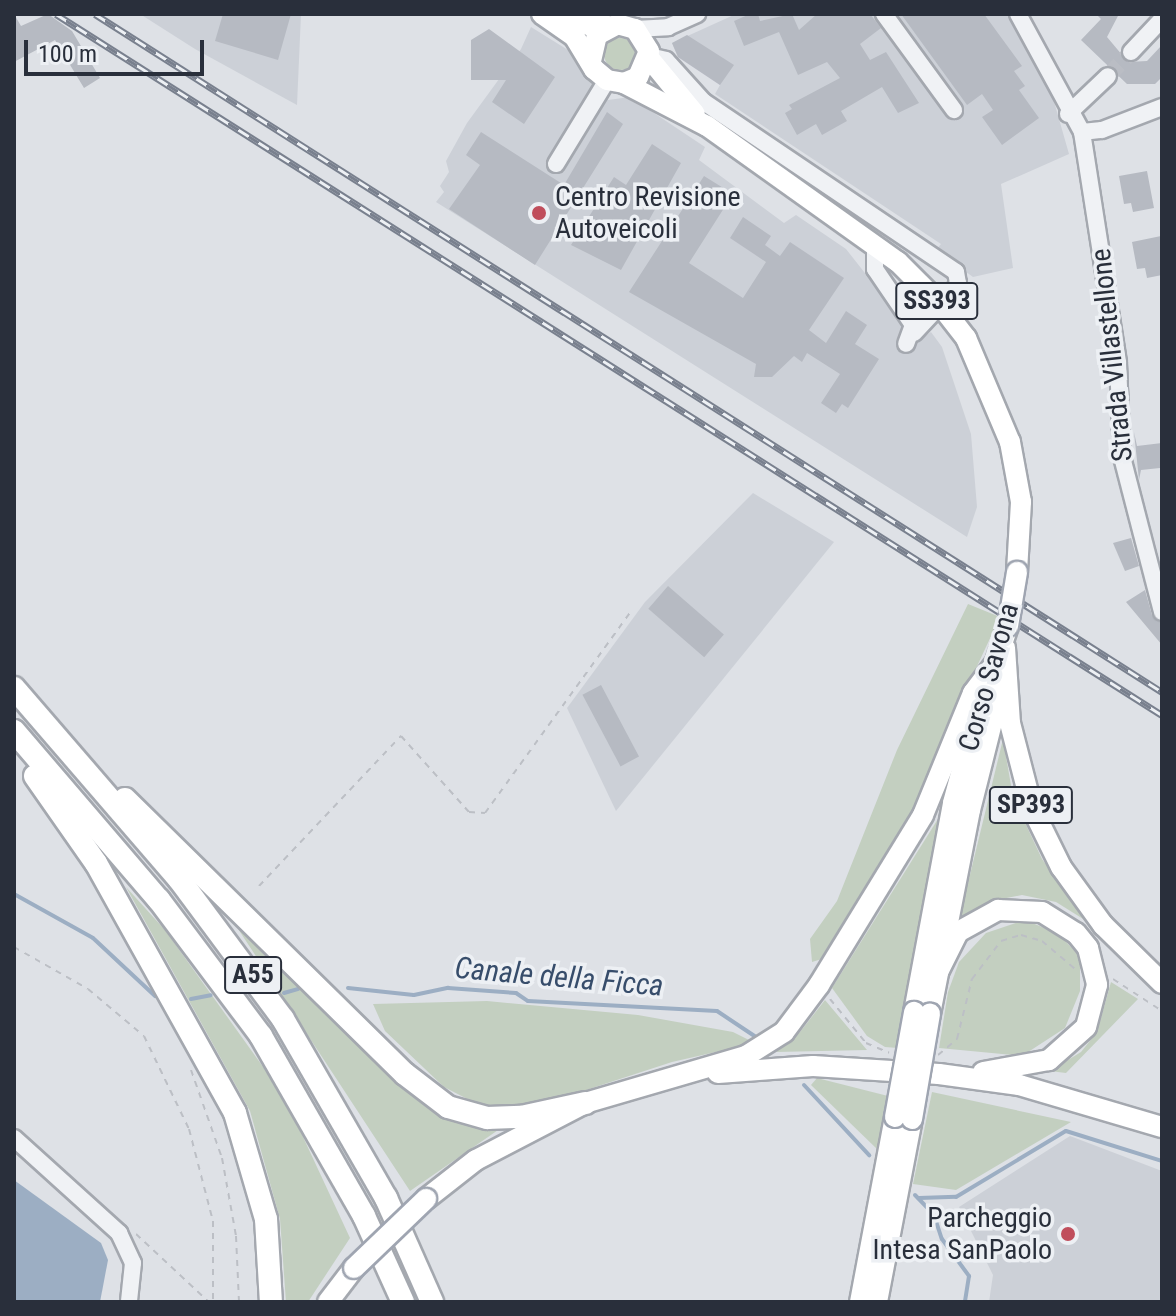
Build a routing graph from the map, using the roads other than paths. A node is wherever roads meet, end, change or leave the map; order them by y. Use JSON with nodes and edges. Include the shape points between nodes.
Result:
{"nodes":[{"id":1,"x":542,"y":14,"type":"edge"},
{"id":2,"x":564,"y":14,"type":"edge"},
{"id":3,"x":884,"y":14,"type":"edge"},
{"id":4,"x":1018,"y":14,"type":"edge"},
{"id":5,"x":1140,"y":14,"type":"edge"},
{"id":6,"x":688,"y":16,"type":"edge"},
{"id":7,"x":618,"y":23,"type":"edge"},
{"id":8,"x":1158,"y":23,"type":"edge"},
{"id":9,"x":668,"y":27,"type":"junction"},
{"id":10,"x":1131,"y":52,"type":"tunnel mouth"},
{"id":11,"x":649,"y":55,"type":"junction"},
{"id":12,"x":591,"y":61,"type":"junction"},
{"id":13,"x":1108,"y":76,"type":"tunnel mouth"},
{"id":14,"x":616,"y":82,"type":"junction"},
{"id":15,"x":1162,"y":107,"type":"edge"},
{"id":16,"x":954,"y":110,"type":"dead end"},
{"id":17,"x":1068,"y":114,"type":"junction"},
{"id":18,"x":707,"y":126,"type":"junction"},
{"id":19,"x":730,"y":131,"type":"junction"},
{"id":20,"x":1082,"y":132,"type":"junction"},
{"id":21,"x":556,"y":164,"type":"dead end"},
{"id":22,"x":875,"y":245,"type":"junction"},
{"id":23,"x":950,"y":299,"type":"dead end"},
{"id":24,"x":931,"y":315,"type":"dead end"},
{"id":25,"x":1162,"y":612,"type":"edge"},
{"id":26,"x":1000,"y":666,"type":"junction"},
{"id":27,"x":14,"y":688,"type":"edge"},
{"id":28,"x":14,"y":731,"type":"edge"},
{"id":29,"x":14,"y":745,"type":"edge"},
{"id":30,"x":69,"y":751,"type":"junction"},
{"id":31,"x":937,"y":974,"type":"junction"},
{"id":32,"x":1162,"y":983,"type":"edge"},
{"id":33,"x":922,"y":1013,"type":"junction"},
{"id":34,"x":939,"y":1074,"type":"junction"},
{"id":35,"x":676,"y":1077,"type":"junction"},
{"id":36,"x":585,"y":1103,"type":"junction"},
{"id":37,"x":903,"y":1118,"type":"junction"},
{"id":38,"x":1162,"y":1130,"type":"edge"},
{"id":39,"x":14,"y":1138,"type":"edge"},
{"id":40,"x":129,"y":1302,"type":"edge"},
{"id":41,"x":271,"y":1302,"type":"edge"},
{"id":42,"x":328,"y":1302,"type":"edge"},
{"id":43,"x":403,"y":1302,"type":"edge"},
{"id":44,"x":432,"y":1302,"type":"edge"},
{"id":45,"x":860,"y":1302,"type":"edge"},
{"id":46,"x":877,"y":1302,"type":"edge"}],
"edges":[{"from":1,"to":12,"type":"main road","via":[[574,36]]},
{"from":2,"to":7,"type":"main road","via":[[591,26]]},
{"from":3,"to":16,"type":"street"},
{"from":4,"to":17,"type":"street"},
{"from":5,"to":8,"type":"street"},
{"from":6,"to":9,"type":"street"},
{"from":7,"to":9,"type":"street"},
{"from":7,"to":11,"type":"main road"},
{"from":7,"to":12,"type":"main road","via":[[593,40]]},
{"from":8,"to":10,"type":"street"},
{"from":9,"to":11,"type":"street"},
{"from":11,"to":14,"type":"main road","via":[[638,77]]},
{"from":11,"to":18,"type":"main road","name":"Corso Savona","number":"SS393","via":[[665,83]]},
{"from":11,"to":19,"type":"street","via":[[666,60]]},
{"from":12,"to":14,"type":"main road"},
{"from":13,"to":17,"type":"street"},
{"from":14,"to":18,"type":"main road","name":"Corso Savona","number":"SS393"},
{"from":14,"to":21,"type":"street"},
{"from":15,"to":20,"type":"street","via":[[1102,130]]},
{"from":17,"to":20,"type":"street"},
{"from":18,"to":19,"type":"main road","name":"Corso Savona","number":"SS393"},
{"from":19,"to":22,"type":"main road","name":"Corso Savona","number":"SS393"},
{"from":19,"to":23,"type":"street","via":[[956,272],[958,283]]},
{"from":20,"to":25,"type":"street","name":"Strada Villastellone","via":[[1118,363],[1122,457]]},
{"from":22,"to":24,"type":"street","via":[[875,269],[910,339]]},
{"from":22,"to":26,"type":"main road","name":"Corso Savona","number":"SS393","bridge":true,"via":[[938,302],[966,338],[988,381],[1018,472],[1017,572]]},
{"from":26,"to":31,"type":"main road","name":"Corso Savona","number":"SS393"},
{"from":26,"to":32,"type":"main road","number":"SP393","via":[[1018,766],[1061,867],[1103,925]]},
{"from":26,"to":33,"type":"main road","name":"Corso Savona","number":"SS393","via":[[953,803]]},
{"from":26,"to":35,"type":"main road","via":[[973,693],[923,815],[800,1014],[759,1049]]},
{"from":27,"to":30,"type":"highway","number":"A55"},
{"from":28,"to":43,"type":"highway","number":"A55","via":[[159,900],[261,1036],[364,1216]]},
{"from":29,"to":41,"type":"highway","via":[[96,863],[235,1113],[266,1219]]},
{"from":30,"to":36,"type":"highway","via":[[154,824],[405,1074],[448,1107],[487,1118],[521,1117]]},
{"from":30,"to":44,"type":"highway","number":"A55","via":[[179,879],[283,1019],[386,1198]]},
{"from":31,"to":33,"type":"main road","name":"Corso Savona","number":"SS393"},
{"from":31,"to":34,"type":"main road","via":[[958,932],[998,910],[1019,908],[1042,912],[1076,933],[1088,948],[1097,985],[1086,1027],[1049,1060],[1021,1068]]},
{"from":33,"to":37,"type":"main road","name":"Corso Savona","number":"SS393","bridge":true},
{"from":34,"to":35,"type":"main road","via":[[813,1066]]},
{"from":34,"to":38,"type":"main road","via":[[1019,1085]]},
{"from":35,"to":36,"type":"main road"},
{"from":36,"to":42,"type":"main road","bridge":true,"via":[[476,1160],[354,1268]]},
{"from":37,"to":45,"type":"main road","name":"Corso Savona","number":"SS393"},
{"from":37,"to":46,"type":"main road","name":"Corso Savona","number":"SS393"},
{"from":39,"to":40,"type":"street","via":[[119,1233],[133,1263]]}]}
